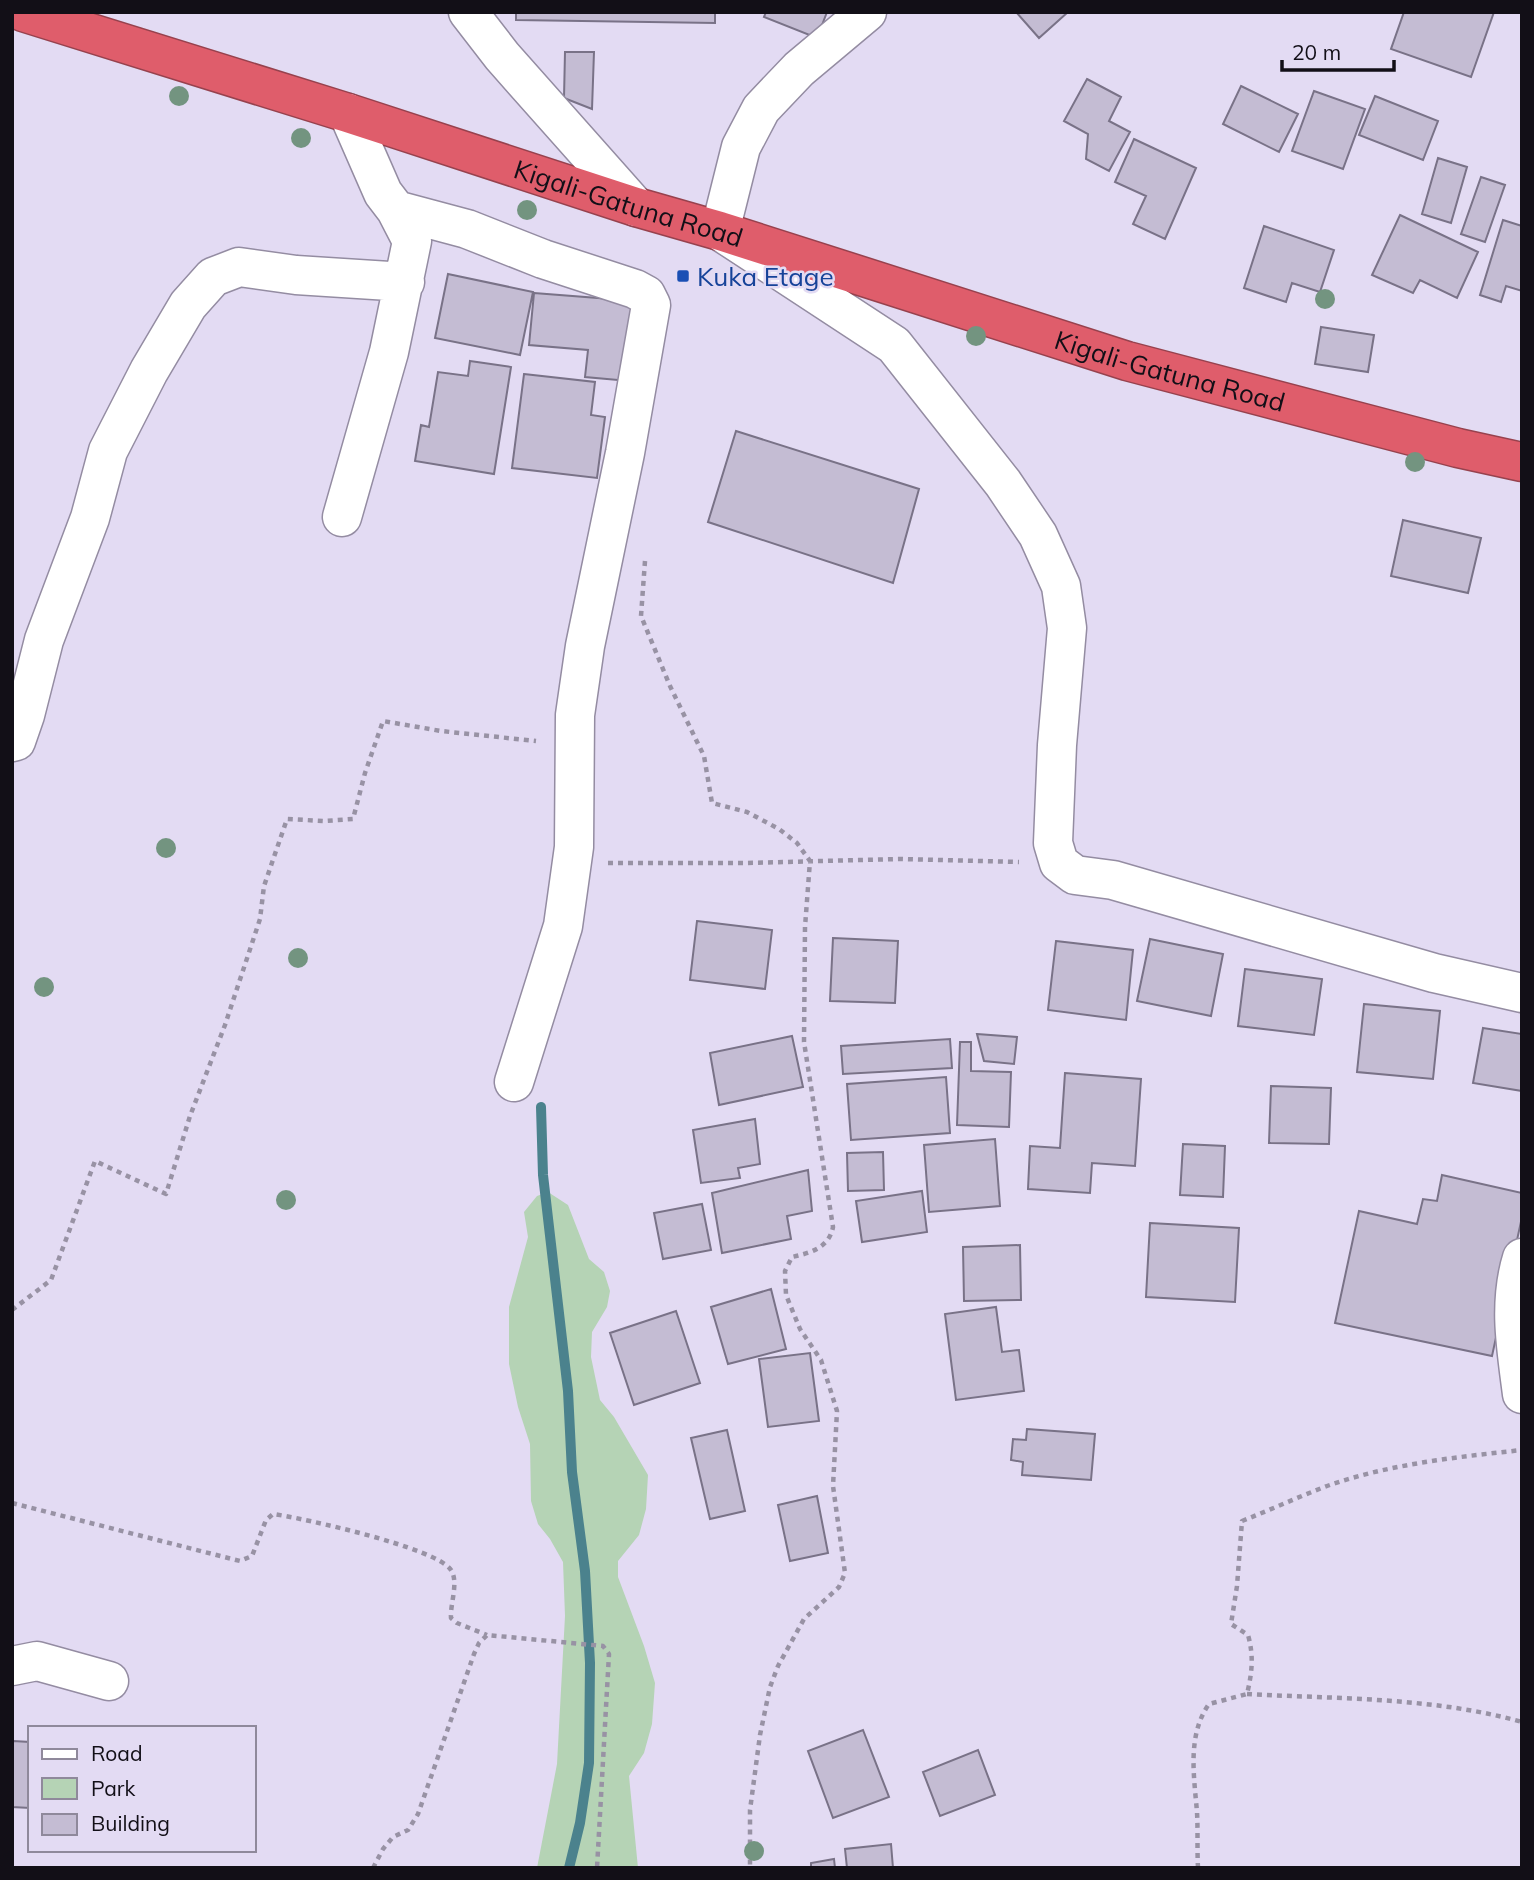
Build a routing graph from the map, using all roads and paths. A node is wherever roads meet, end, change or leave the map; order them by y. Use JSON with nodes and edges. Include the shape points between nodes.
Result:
{"nodes":[{"id":1,"x":23,"y":12,"type":"edge"},
{"id":2,"x":468,"y":12,"type":"edge"},
{"id":3,"x":867,"y":12,"type":"edge"},
{"id":4,"x":348,"y":113,"type":"junction"},
{"id":5,"x":636,"y":206,"type":"junction"},
{"id":6,"x":396,"y":210,"type":"junction"},
{"id":7,"x":720,"y":231,"type":"junction"},
{"id":8,"x":405,"y":282,"type":"junction"},
{"id":9,"x":1522,"y":462,"type":"edge"},
{"id":10,"x":342,"y":517,"type":"dead end"},
{"id":11,"x":645,"y":555,"type":"dead end"},
{"id":12,"x":12,"y":742,"type":"edge"},
{"id":13,"x":575,"y":743,"type":"junction"},
{"id":14,"x":810,"y":861,"type":"junction"},
{"id":15,"x":572,"y":863,"type":"junction"},
{"id":16,"x":1059,"y":863,"type":"junction"},
{"id":17,"x":1522,"y":993,"type":"edge"},
{"id":18,"x":514,"y":1082,"type":"dead end"},
{"id":19,"x":1522,"y":1258,"type":"edge"},
{"id":20,"x":12,"y":1310,"type":"edge"},
{"id":21,"x":1522,"y":1394,"type":"edge"},
{"id":22,"x":1522,"y":1450,"type":"edge"},
{"id":23,"x":12,"y":1503,"type":"edge"},
{"id":24,"x":487,"y":1635,"type":"junction"},
{"id":25,"x":12,"y":1666,"type":"edge"},
{"id":26,"x":109,"y":1681,"type":"dead end"},
{"id":27,"x":1247,"y":1694,"type":"junction"},
{"id":28,"x":1522,"y":1723,"type":"edge"},
{"id":29,"x":373,"y":1868,"type":"edge"},
{"id":30,"x":597,"y":1868,"type":"edge"},
{"id":31,"x":750,"y":1868,"type":"edge"},
{"id":32,"x":1198,"y":1868,"type":"edge"}],
"edges":[{"from":1,"to":4,"type":"highway","name":"Kigali-Gatuna Road"},
{"from":2,"to":5,"type":"street"},
{"from":3,"to":7,"type":"street","via":[[799,69],[761,109],[741,147]]},
{"from":4,"to":5,"type":"highway","name":"Kigali-Gatuna Road"},
{"from":4,"to":6,"type":"street","via":[[383,193]]},
{"from":5,"to":7,"type":"highway","name":"Kigali-Gatuna Road"},
{"from":6,"to":8,"type":"street","via":[[412,241]]},
{"from":6,"to":13,"type":"street","via":[[467,229],[635,289],[646,295],[651,305],[585,646]]},
{"from":7,"to":9,"type":"highway","name":"Kigali-Gatuna Road","via":[[1127,361]]},
{"from":7,"to":16,"type":"street","via":[[894,345],[1003,483],[1038,535],[1061,586],[1067,628],[1053,843]]},
{"from":8,"to":10,"type":"street"},
{"from":8,"to":12,"type":"street","via":[[239,267],[213,277],[188,305],[108,451],[90,517],[44,640],[25,715]]},
{"from":11,"to":14,"type":"path","via":[[641,616],[704,756],[712,803],[747,812],[779,829]]},
{"from":13,"to":15,"type":"street"},
{"from":13,"to":20,"type":"path","via":[[383,721],[353,819],[287,819],[264,887],[260,919],[166,1194],[95,1161],[51,1280]]},
{"from":14,"to":15,"type":"path"},
{"from":14,"to":16,"type":"path"},
{"from":14,"to":31,"type":"path","via":[[804,1042],[832,1227],[824,1245],[792,1257],[785,1271],[786,1295],[800,1329],[821,1360],[837,1411],[834,1486],[845,1573],[839,1587],[804,1619],[771,1686],[750,1810]]},
{"from":15,"to":18,"type":"street","via":[[563,926]]},
{"from":16,"to":17,"type":"street","via":[[1075,875],[1113,880]]},
{"from":19,"to":21,"type":"street","via":[[1513,1320]]},
{"from":22,"to":27,"type":"path","via":[[1381,1471],[1328,1486],[1242,1521],[1231,1624],[1248,1635],[1253,1653]]},
{"from":23,"to":24,"type":"path","via":[[240,1561],[252,1556],[272,1514],[399,1544],[440,1560],[452,1570],[451,1618]]},
{"from":24,"to":29,"type":"path","via":[[474,1654],[418,1814],[408,1830],[393,1837],[383,1849]]},
{"from":24,"to":30,"type":"path","via":[[603,1646],[609,1654]]},
{"from":25,"to":26,"type":"street","via":[[37,1661]]},
{"from":27,"to":28,"type":"path","via":[[1432,1704]]},
{"from":27,"to":32,"type":"path","via":[[1209,1704],[1200,1717],[1193,1781]]}]}
